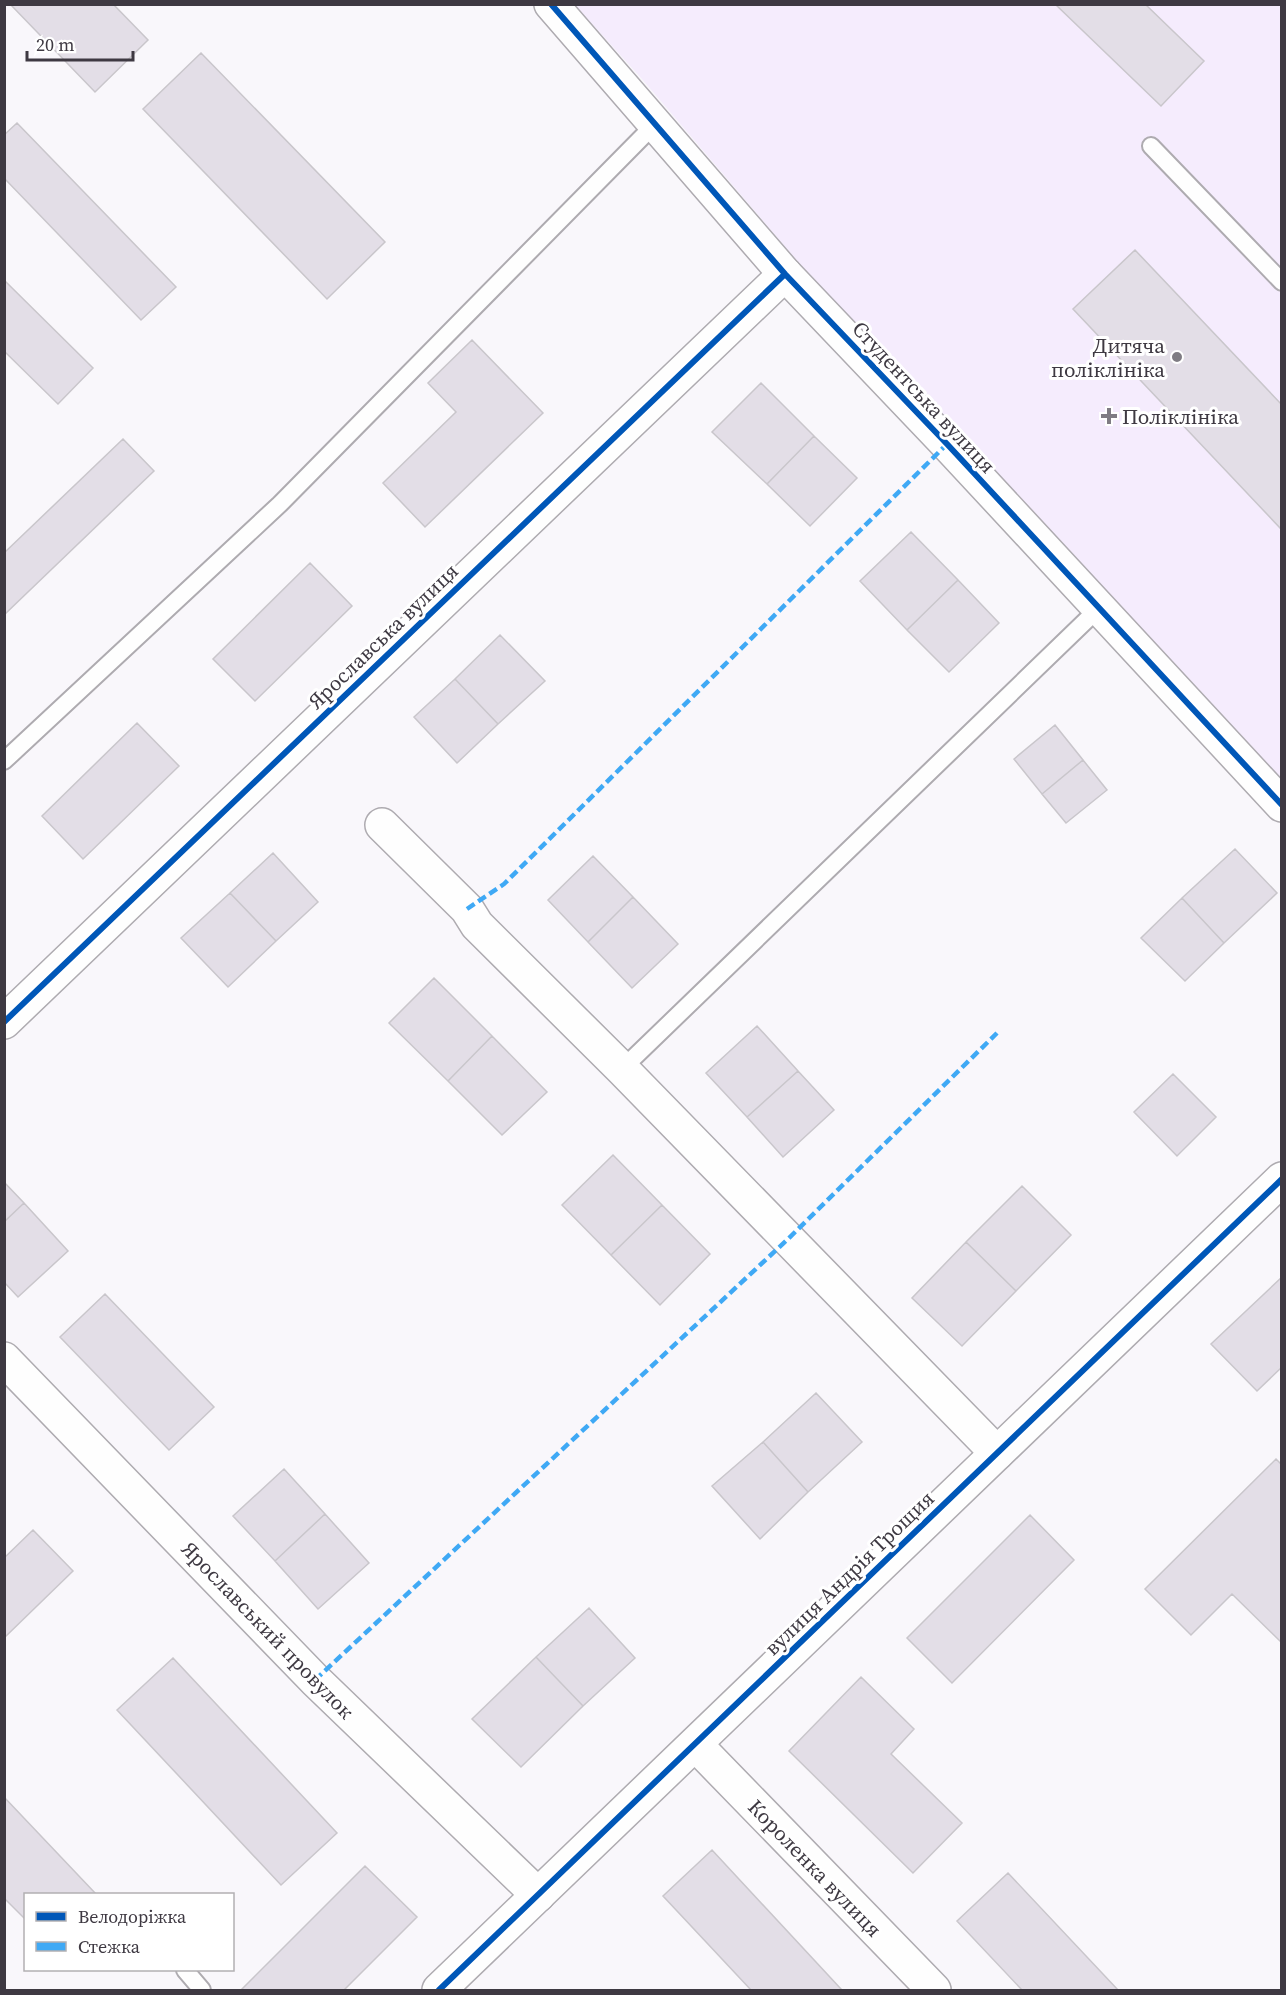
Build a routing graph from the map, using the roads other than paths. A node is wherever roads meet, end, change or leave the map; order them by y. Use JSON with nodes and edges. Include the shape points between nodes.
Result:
{"nodes":[{"id":1,"x":551,"y":4,"type":"edge"},
{"id":2,"x":655,"y":124,"type":"junction"},
{"id":3,"x":1151,"y":146,"type":"dead end"},
{"id":4,"x":785,"y":274,"type":"junction"},
{"id":5,"x":1281,"y":282,"type":"edge"},
{"id":6,"x":1100,"y":608,"type":"junction"},
{"id":7,"x":4,"y":761,"type":"edge"},
{"id":8,"x":1281,"y":805,"type":"edge"},
{"id":9,"x":382,"y":825,"type":"dead end"},
{"id":10,"x":4,"y":1022,"type":"edge"},
{"id":11,"x":622,"y":1069,"type":"junction"},
{"id":12,"x":1281,"y":1179,"type":"edge"},
{"id":13,"x":4,"y":1359,"type":"edge"},
{"id":14,"x":997,"y":1454,"type":"junction"},
{"id":15,"x":696,"y":1744,"type":"junction"},
{"id":16,"x":538,"y":1895,"type":"junction"},
{"id":17,"x":186,"y":1971,"type":"edge"},
{"id":18,"x":202,"y":1990,"type":"edge"},
{"id":19,"x":439,"y":1990,"type":"edge"},
{"id":20,"x":934,"y":1990,"type":"edge"}],
"edges":[{"from":1,"to":2,"type":"street","name":"Студентська вулиця"},
{"from":2,"to":4,"type":"street","name":"Студентська вулиця"},
{"from":2,"to":7,"type":"lane","via":[[280,504]]},
{"from":3,"to":5,"type":"lane"},
{"from":4,"to":6,"type":"street","name":"Студентська вулиця"},
{"from":4,"to":10,"type":"street","name":"Ярославська вулиця"},
{"from":6,"to":8,"type":"street","name":"Студентська вулиця"},
{"from":6,"to":11,"type":"lane"},
{"from":9,"to":11,"type":"street"},
{"from":11,"to":14,"type":"street"},
{"from":12,"to":14,"type":"street","name":"вулиця Андрія Трощия"},
{"from":13,"to":16,"type":"street","name":"Ярославський провулок","via":[[315,1680]]},
{"from":14,"to":15,"type":"street","name":"вулиця Андрія Трощия"},
{"from":15,"to":16,"type":"street","name":"вулиця Андрія Трощия"},
{"from":15,"to":20,"type":"street","name":"Короленка вулиця"},
{"from":16,"to":19,"type":"street","name":"вулиця Андрія Трощия"},
{"from":17,"to":18,"type":"lane"}]}
